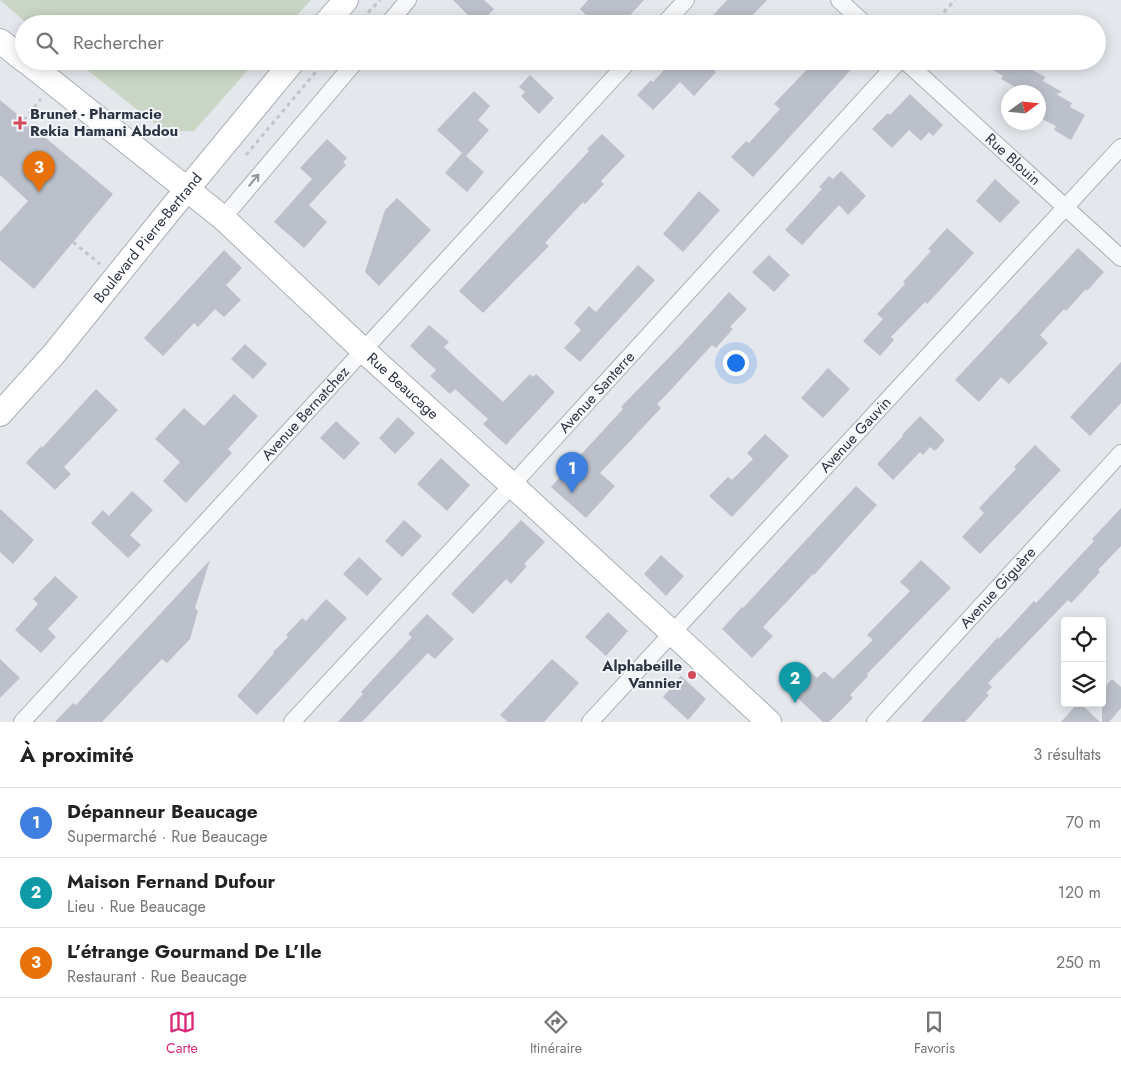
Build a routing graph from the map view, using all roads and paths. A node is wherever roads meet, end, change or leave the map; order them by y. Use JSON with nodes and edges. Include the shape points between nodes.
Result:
{"nodes":[{"id":1,"x":346,"y":0,"type":"edge"},
{"id":2,"x":380,"y":0,"type":"edge"},
{"id":3,"x":408,"y":0,"type":"edge"},
{"id":4,"x":686,"y":0,"type":"edge"},
{"id":5,"x":839,"y":0,"type":"edge"},
{"id":6,"x":954,"y":0,"type":"edge"},
{"id":7,"x":333,"y":15,"type":"edge"},
{"id":8,"x":366,"y":15,"type":"edge"},
{"id":9,"x":396,"y":15,"type":"edge"},
{"id":10,"x":672,"y":15,"type":"edge"},
{"id":11,"x":855,"y":15,"type":"edge"},
{"id":12,"x":941,"y":15,"type":"edge"},
{"id":13,"x":0,"y":41,"type":"edge"},
{"id":14,"x":15,"y":52,"type":"edge"},
{"id":15,"x":37,"y":70,"type":"edge"},
{"id":16,"x":286,"y":70,"type":"edge"},
{"id":17,"x":317,"y":70,"type":"edge"},
{"id":18,"x":348,"y":70,"type":"edge"},
{"id":19,"x":621,"y":70,"type":"edge"},
{"id":20,"x":891,"y":70,"type":"edge"},
{"id":21,"x":915,"y":70,"type":"edge"},
{"id":22,"x":54,"y":84,"type":"junction"},
{"id":23,"x":24,"y":120,"type":"dead end"},
{"id":24,"x":1121,"y":147,"type":"edge"},
{"id":25,"x":243,"y":158,"type":"dead end"},
{"id":26,"x":188,"y":189,"type":"junction"},
{"id":27,"x":1066,"y":207,"type":"junction"},
{"id":28,"x":223,"y":218,"type":"junction"},
{"id":29,"x":73,"y":242,"type":"dead end"},
{"id":30,"x":1121,"y":258,"type":"edge"},
{"id":31,"x":116,"y":278,"type":"junction"},
{"id":32,"x":363,"y":350,"type":"junction"},
{"id":33,"x":0,"y":414,"type":"edge"},
{"id":34,"x":1121,"y":454,"type":"edge"},
{"id":35,"x":512,"y":485,"type":"junction"},
{"id":36,"x":672,"y":634,"type":"junction"},
{"id":37,"x":22,"y":722,"type":"edge"},
{"id":38,"x":292,"y":722,"type":"edge"},
{"id":39,"x":590,"y":722,"type":"edge"},
{"id":40,"x":769,"y":722,"type":"edge"},
{"id":41,"x":875,"y":722,"type":"edge"}],
"edges":[{"from":1,"to":7,"type":"street"},
{"from":2,"to":8,"type":"path"},
{"from":3,"to":9,"type":"street"},
{"from":4,"to":10,"type":"street"},
{"from":5,"to":11,"type":"street"},
{"from":6,"to":12,"type":"path"},
{"from":13,"to":14,"type":"street","name":"Rue Beaucage"},
{"from":15,"to":22,"type":"street","name":"Rue Beaucage"},
{"from":16,"to":26,"type":"street","name":"Boulevard Pierre-Bertrand"},
{"from":17,"to":25,"type":"path"},
{"from":28,"to":18,"type":"street","one_way":true},
{"from":19,"to":32,"type":"street","name":"Avenue Bernatchez"},
{"from":20,"to":35,"type":"street","name":"Avenue Santerre"},
{"from":21,"to":27,"type":"street","name":"Rue Blouin"},
{"from":22,"to":23,"type":"path"},
{"from":22,"to":26,"type":"street","name":"Rue Beaucage"},
{"from":24,"to":27,"type":"street","name":"Avenue Gauvin"},
{"from":26,"to":28,"type":"street","name":"Rue Beaucage"},
{"from":26,"to":31,"type":"street","name":"Boulevard Pierre-Bertrand"},
{"from":27,"to":30,"type":"street","name":"Rue Blouin"},
{"from":27,"to":36,"type":"street","name":"Avenue Gauvin"},
{"from":28,"to":32,"type":"street","name":"Rue Beaucage"},
{"from":29,"to":31,"type":"path"},
{"from":31,"to":33,"type":"street","name":"Boulevard Pierre-Bertrand","via":[[53,356]]},
{"from":32,"to":35,"type":"street","name":"Rue Beaucage"},
{"from":32,"to":37,"type":"street","name":"Avenue Bernatchez"},
{"from":34,"to":41,"type":"street","name":"Avenue Giguère"},
{"from":35,"to":36,"type":"street","name":"Rue Beaucage"},
{"from":35,"to":38,"type":"street","name":"Avenue Santerre"},
{"from":36,"to":39,"type":"street","name":"Avenue Gauvin"},
{"from":36,"to":40,"type":"street","name":"Rue Beaucage"}]}
